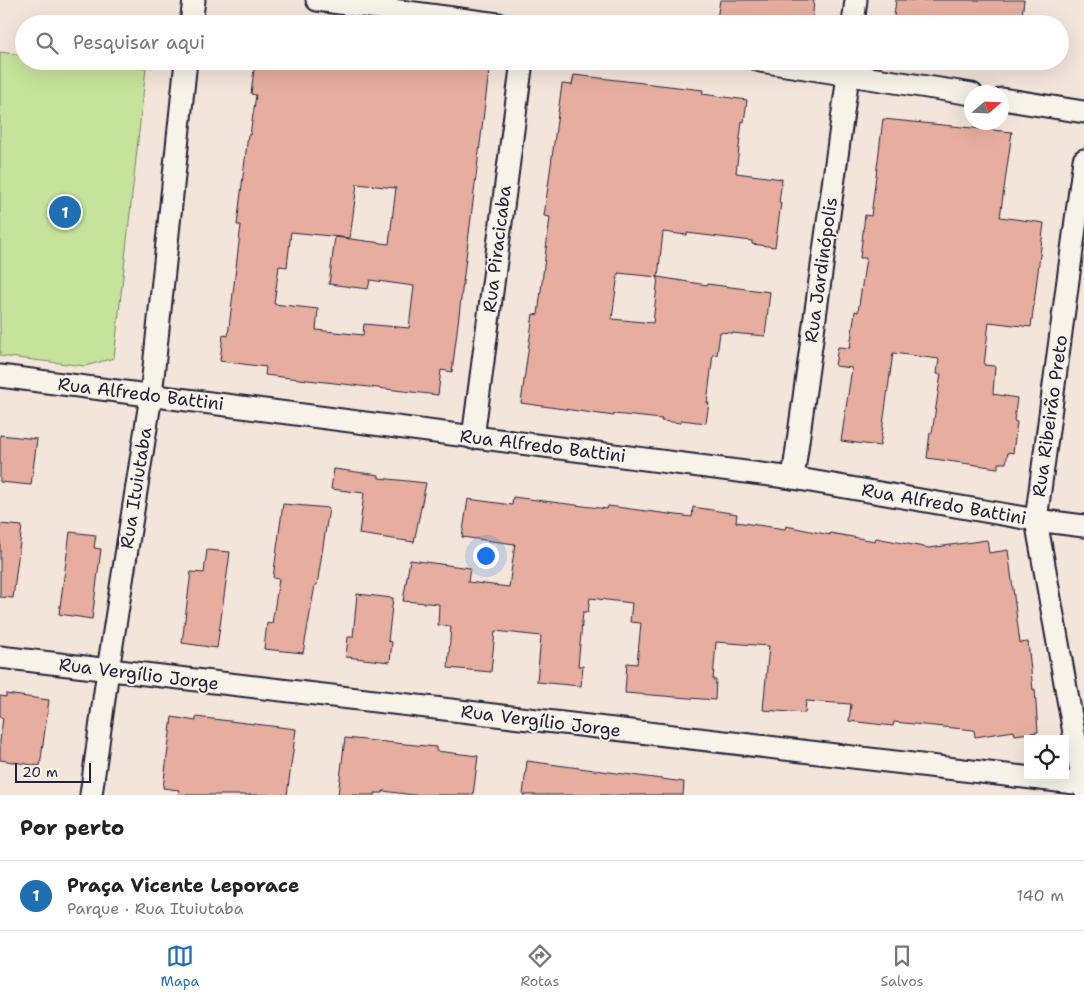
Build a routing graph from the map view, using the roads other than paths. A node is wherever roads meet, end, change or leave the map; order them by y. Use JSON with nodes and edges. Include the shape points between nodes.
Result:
{"nodes":[{"id":1,"x":194,"y":0,"type":"edge"},
{"id":2,"x":317,"y":0,"type":"edge"},
{"id":3,"x":856,"y":0,"type":"edge"},
{"id":4,"x":192,"y":15,"type":"edge"},
{"id":5,"x":430,"y":15,"type":"edge"},
{"id":6,"x":854,"y":15,"type":"edge"},
{"id":7,"x":185,"y":70,"type":"edge"},
{"id":8,"x":521,"y":70,"type":"edge"},
{"id":9,"x":849,"y":70,"type":"edge"},
{"id":10,"x":858,"y":70,"type":"edge"},
{"id":11,"x":964,"y":92,"type":"edge"},
{"id":12,"x":1009,"y":100,"type":"edge"},
{"id":13,"x":1084,"y":112,"type":"edge"},
{"id":14,"x":1084,"y":160,"type":"edge"},
{"id":15,"x":0,"y":376,"type":"edge"},
{"id":16,"x":151,"y":396,"type":"junction"},
{"id":17,"x":472,"y":438,"type":"junction"},
{"id":18,"x":792,"y":478,"type":"junction"},
{"id":19,"x":1036,"y":520,"type":"junction"},
{"id":20,"x":1084,"y":526,"type":"edge"},
{"id":21,"x":0,"y":657,"type":"edge"},
{"id":22,"x":108,"y":670,"type":"junction"},
{"id":23,"x":1083,"y":787,"type":"edge"},
{"id":24,"x":91,"y":795,"type":"edge"}],
"edges":[{"from":1,"to":4,"type":"street"},
{"from":2,"to":5,"type":"street"},
{"from":3,"to":6,"type":"street"},
{"from":7,"to":16,"type":"street","name":"Rua Ituiutaba"},
{"from":8,"to":17,"type":"street","name":"Rua Piracicaba"},
{"from":9,"to":18,"type":"street","name":"Rua Jardinópolis"},
{"from":10,"to":11,"type":"street"},
{"from":12,"to":13,"type":"street"},
{"from":14,"to":19,"type":"street","name":"Rua Ribeirão Preto"},
{"from":15,"to":16,"type":"street","name":"Rua Alfredo Battini"},
{"from":16,"to":17,"type":"street","name":"Rua Alfredo Battini"},
{"from":16,"to":22,"type":"street","name":"Rua Ituiutaba"},
{"from":17,"to":18,"type":"street","name":"Rua Alfredo Battini"},
{"from":18,"to":19,"type":"street","name":"Rua Alfredo Battini"},
{"from":19,"to":20,"type":"street","name":"Rua Alfredo Battini"},
{"from":19,"to":23,"type":"street","name":"Rua Ribeirão Preto"},
{"from":21,"to":22,"type":"street","name":"Rua Vergílio Jorge"},
{"from":22,"to":23,"type":"street","name":"Rua Vergílio Jorge"},
{"from":22,"to":24,"type":"street","name":"Rua Ituiutaba"}]}
